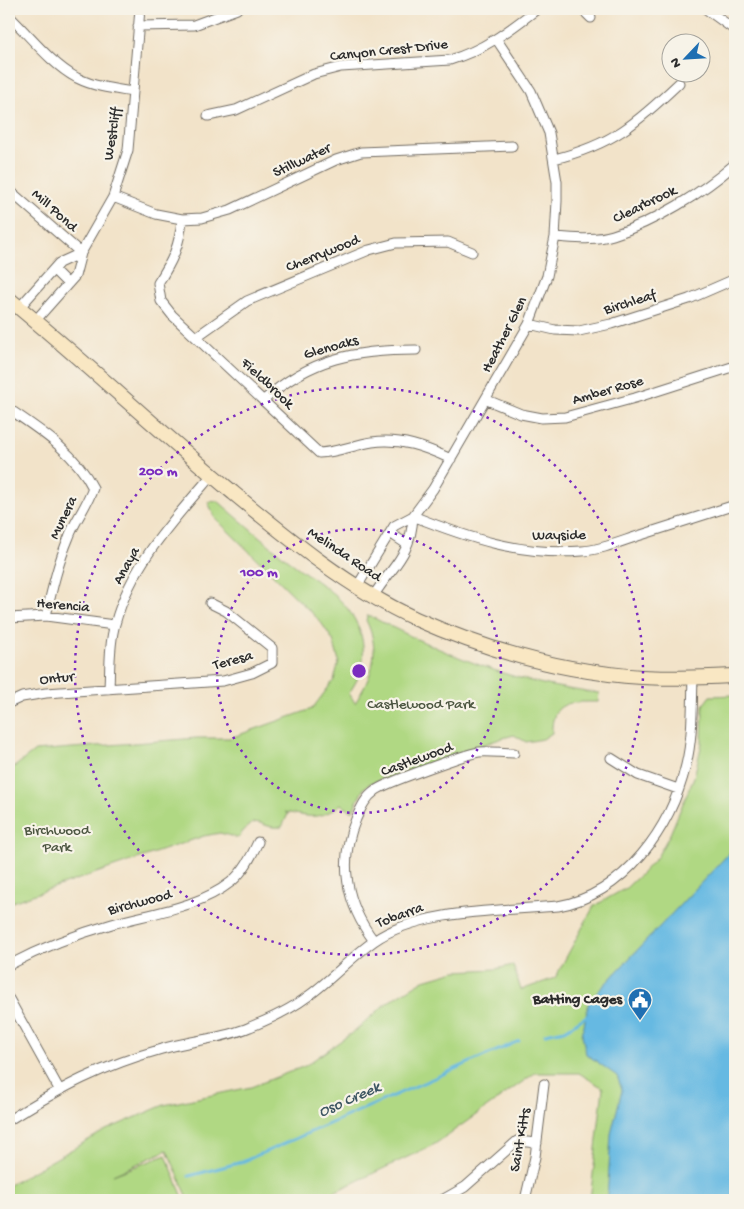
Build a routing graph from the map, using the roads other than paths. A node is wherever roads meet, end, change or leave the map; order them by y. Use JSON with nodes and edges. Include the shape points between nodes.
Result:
{"nodes":[{"id":1,"x":140,"y":9,"type":"edge"},
{"id":2,"x":237,"y":9,"type":"edge"},
{"id":3,"x":537,"y":9,"type":"edge"},
{"id":4,"x":582,"y":9,"type":"edge"},
{"id":5,"x":706,"y":9,"type":"edge"},
{"id":6,"x":9,"y":16,"type":"edge"},
{"id":7,"x":591,"y":18,"type":"dead end"},
{"id":8,"x":138,"y":26,"type":"junction"},
{"id":9,"x":735,"y":30,"type":"edge"},
{"id":10,"x":498,"y":40,"type":"junction"},
{"id":11,"x":679,"y":83,"type":"dead end"},
{"id":12,"x":133,"y":92,"type":"junction"},
{"id":13,"x":208,"y":116,"type":"dead end"},
{"id":14,"x":512,"y":146,"type":"dead end"},
{"id":15,"x":554,"y":159,"type":"junction"},
{"id":16,"x":735,"y":164,"type":"edge"},
{"id":17,"x":9,"y":190,"type":"edge"},
{"id":18,"x":113,"y":197,"type":"junction"},
{"id":19,"x":182,"y":219,"type":"junction"},
{"id":20,"x":555,"y":237,"type":"junction"},
{"id":21,"x":472,"y":252,"type":"dead end"},
{"id":22,"x":81,"y":253,"type":"junction"},
{"id":23,"x":54,"y":270,"type":"junction"},
{"id":24,"x":735,"y":279,"type":"edge"},
{"id":25,"x":68,"y":284,"type":"junction"},
{"id":26,"x":14,"y":303,"type":"edge"},
{"id":27,"x":35,"y":321,"type":"junction"},
{"id":28,"x":529,"y":324,"type":"junction"},
{"id":29,"x":196,"y":337,"type":"junction"},
{"id":30,"x":416,"y":350,"type":"dead end"},
{"id":31,"x":735,"y":366,"type":"edge"},
{"id":32,"x":264,"y":400,"type":"junction"},
{"id":33,"x":487,"y":400,"type":"junction"},
{"id":34,"x":9,"y":409,"type":"edge"},
{"id":35,"x":451,"y":459,"type":"junction"},
{"id":36,"x":212,"y":475,"type":"junction"},
{"id":37,"x":735,"y":505,"type":"edge"},
{"id":38,"x":412,"y":516,"type":"junction"},
{"id":39,"x":390,"y":533,"type":"junction"},
{"id":40,"x":408,"y":540,"type":"junction"},
{"id":41,"x":358,"y":585,"type":"junction"},
{"id":42,"x":374,"y":595,"type":"junction"},
{"id":43,"x":210,"y":603,"type":"dead end"},
{"id":44,"x":46,"y":616,"type":"junction"},
{"id":45,"x":9,"y":618,"type":"edge"},
{"id":46,"x":114,"y":625,"type":"junction"},
{"id":47,"x":735,"y":676,"type":"edge"},
{"id":48,"x":693,"y":677,"type":"junction"},
{"id":49,"x":109,"y":689,"type":"junction"},
{"id":50,"x":9,"y":703,"type":"edge"},
{"id":51,"x":514,"y":753,"type":"dead end"},
{"id":52,"x":611,"y":758,"type":"dead end"},
{"id":53,"x":678,"y":789,"type":"junction"},
{"id":54,"x":258,"y":842,"type":"dead end"},
{"id":55,"x":374,"y":940,"type":"junction"},
{"id":56,"x":9,"y":965,"type":"edge"},
{"id":57,"x":9,"y":999,"type":"edge"},
{"id":58,"x":544,"y":1084,"type":"dead end"},
{"id":59,"x":58,"y":1089,"type":"junction"},
{"id":60,"x":9,"y":1120,"type":"edge"},
{"id":61,"x":537,"y":1143,"type":"junction"},
{"id":62,"x":442,"y":1200,"type":"edge"},
{"id":63,"x":525,"y":1200,"type":"edge"}],
"edges":[{"from":1,"to":8,"type":"street","name":"Westcliff"},
{"from":2,"to":8,"type":"street","via":[[194,25]]},
{"from":3,"to":10,"type":"street","name":"Canyon Crest Drive"},
{"from":4,"to":7,"type":"street"},
{"from":5,"to":9,"type":"street"},
{"from":6,"to":12,"type":"street","via":[[77,77],[94,85]]},
{"from":8,"to":12,"type":"street","name":"Westcliff"},
{"from":10,"to":13,"type":"street","name":"Canyon Crest Drive","via":[[450,60],[341,67],[314,74],[236,110]]},
{"from":10,"to":15,"type":"street","name":"Heather Glen","via":[[542,112]]},
{"from":11,"to":15,"type":"street","via":[[640,120],[618,135],[592,149]]},
{"from":12,"to":18,"type":"street","name":"Westcliff","via":[[128,150]]},
{"from":14,"to":19,"type":"street","name":"Stillwater","via":[[361,152],[336,160],[230,210],[202,218]]},
{"from":15,"to":20,"type":"street","name":"Heather Glen","via":[[557,182]]},
{"from":16,"to":20,"type":"street","name":"Clearbrook","via":[[715,182],[682,203],[612,236],[588,239]]},
{"from":17,"to":22,"type":"street","name":"Mill Pond"},
{"from":18,"to":19,"type":"street","name":"Stillwater","via":[[156,214]]},
{"from":18,"to":22,"type":"street","name":"Westcliff"},
{"from":19,"to":29,"type":"street","name":"Fieldbrook","via":[[179,245],[158,283],[161,301]]},
{"from":20,"to":28,"type":"street","name":"Heather Glen","via":[[547,276]]},
{"from":21,"to":29,"type":"street","name":"Cherrywood","via":[[448,242],[396,243],[369,250],[247,301]]},
{"from":22,"to":23,"type":"street","via":[[60,263]]},
{"from":22,"to":25,"type":"street","name":"Westcliff","via":[[76,276]]},
{"from":23,"to":25,"type":"street"},
{"from":23,"to":26,"type":"street"},
{"from":24,"to":28,"type":"street","name":"Birchleaf","via":[[689,299],[595,328],[555,330]]},
{"from":25,"to":27,"type":"street","name":"Westcliff"},
{"from":26,"to":27,"type":"main road","name":"Melinda Road"},
{"from":27,"to":36,"type":"main road","name":"Melinda Road"},
{"from":28,"to":33,"type":"street","name":"Heather Glen"},
{"from":29,"to":32,"type":"street","name":"Fieldbrook"},
{"from":30,"to":32,"type":"street","name":"Glenoaks","via":[[376,350],[317,364],[284,381]]},
{"from":31,"to":33,"type":"street","name":"Amber Rose","via":[[564,417],[542,418],[521,414]]},
{"from":32,"to":35,"type":"street","name":"Fieldbrook","via":[[320,453],[337,452],[371,442],[405,442]]},
{"from":33,"to":35,"type":"street","name":"Heather Glen"},
{"from":34,"to":44,"type":"street","name":"Munera","via":[[42,431],[86,475],[92,488],[69,535]]},
{"from":35,"to":38,"type":"street","name":"Heather Glen"},
{"from":36,"to":41,"type":"main road","name":"Melinda Road","via":[[275,527]]},
{"from":36,"to":46,"type":"street","name":"Anaya","via":[[160,536],[131,581]]},
{"from":37,"to":38,"type":"street","name":"Wayside","via":[[584,551],[540,552],[505,547]]},
{"from":38,"to":39,"type":"street","name":"Heather Glen","via":[[394,526]]},
{"from":38,"to":40,"type":"street"},
{"from":39,"to":40,"type":"street"},
{"from":39,"to":41,"type":"street","name":"Heather Glen"},
{"from":40,"to":42,"type":"street","via":[[394,569]]},
{"from":41,"to":42,"type":"main road","name":"Melinda Road"},
{"from":42,"to":48,"type":"main road","name":"Melinda Road","via":[[416,618],[532,659],[642,677]]},
{"from":43,"to":49,"type":"street","name":"Teresa","via":[[226,611],[272,648],[272,663],[223,681]]},
{"from":44,"to":45,"type":"street","name":"Herencia"},
{"from":44,"to":46,"type":"street","name":"Herencia"},
{"from":46,"to":49,"type":"street","name":"Anaya"},
{"from":47,"to":48,"type":"main road","name":"Melinda Road"},
{"from":48,"to":53,"type":"street","name":"Tobarra","via":[[690,736]]},
{"from":49,"to":50,"type":"street","name":"Ontur","via":[[46,693]]},
{"from":51,"to":55,"type":"street","name":"Castlewood","via":[[478,752],[391,783],[376,790],[363,802],[350,834],[346,878],[361,923]]},
{"from":52,"to":53,"type":"street","via":[[638,774]]},
{"from":53,"to":55,"type":"street","name":"Tobarra","via":[[650,846],[620,877],[593,895],[558,906],[419,921]]},
{"from":54,"to":56,"type":"street","name":"Birchwood","via":[[245,868],[209,895],[176,908],[110,925]]},
{"from":55,"to":59,"type":"street","name":"Tobarra","via":[[307,998],[276,1016],[243,1030],[128,1059]]},
{"from":57,"to":59,"type":"street"},
{"from":58,"to":61,"type":"street","name":"Saint Kitts"},
{"from":59,"to":60,"type":"street","name":"Tobarra"},
{"from":61,"to":62,"type":"street","via":[[517,1141],[465,1188]]},
{"from":61,"to":63,"type":"street","name":"Saint Kitts"}]}
